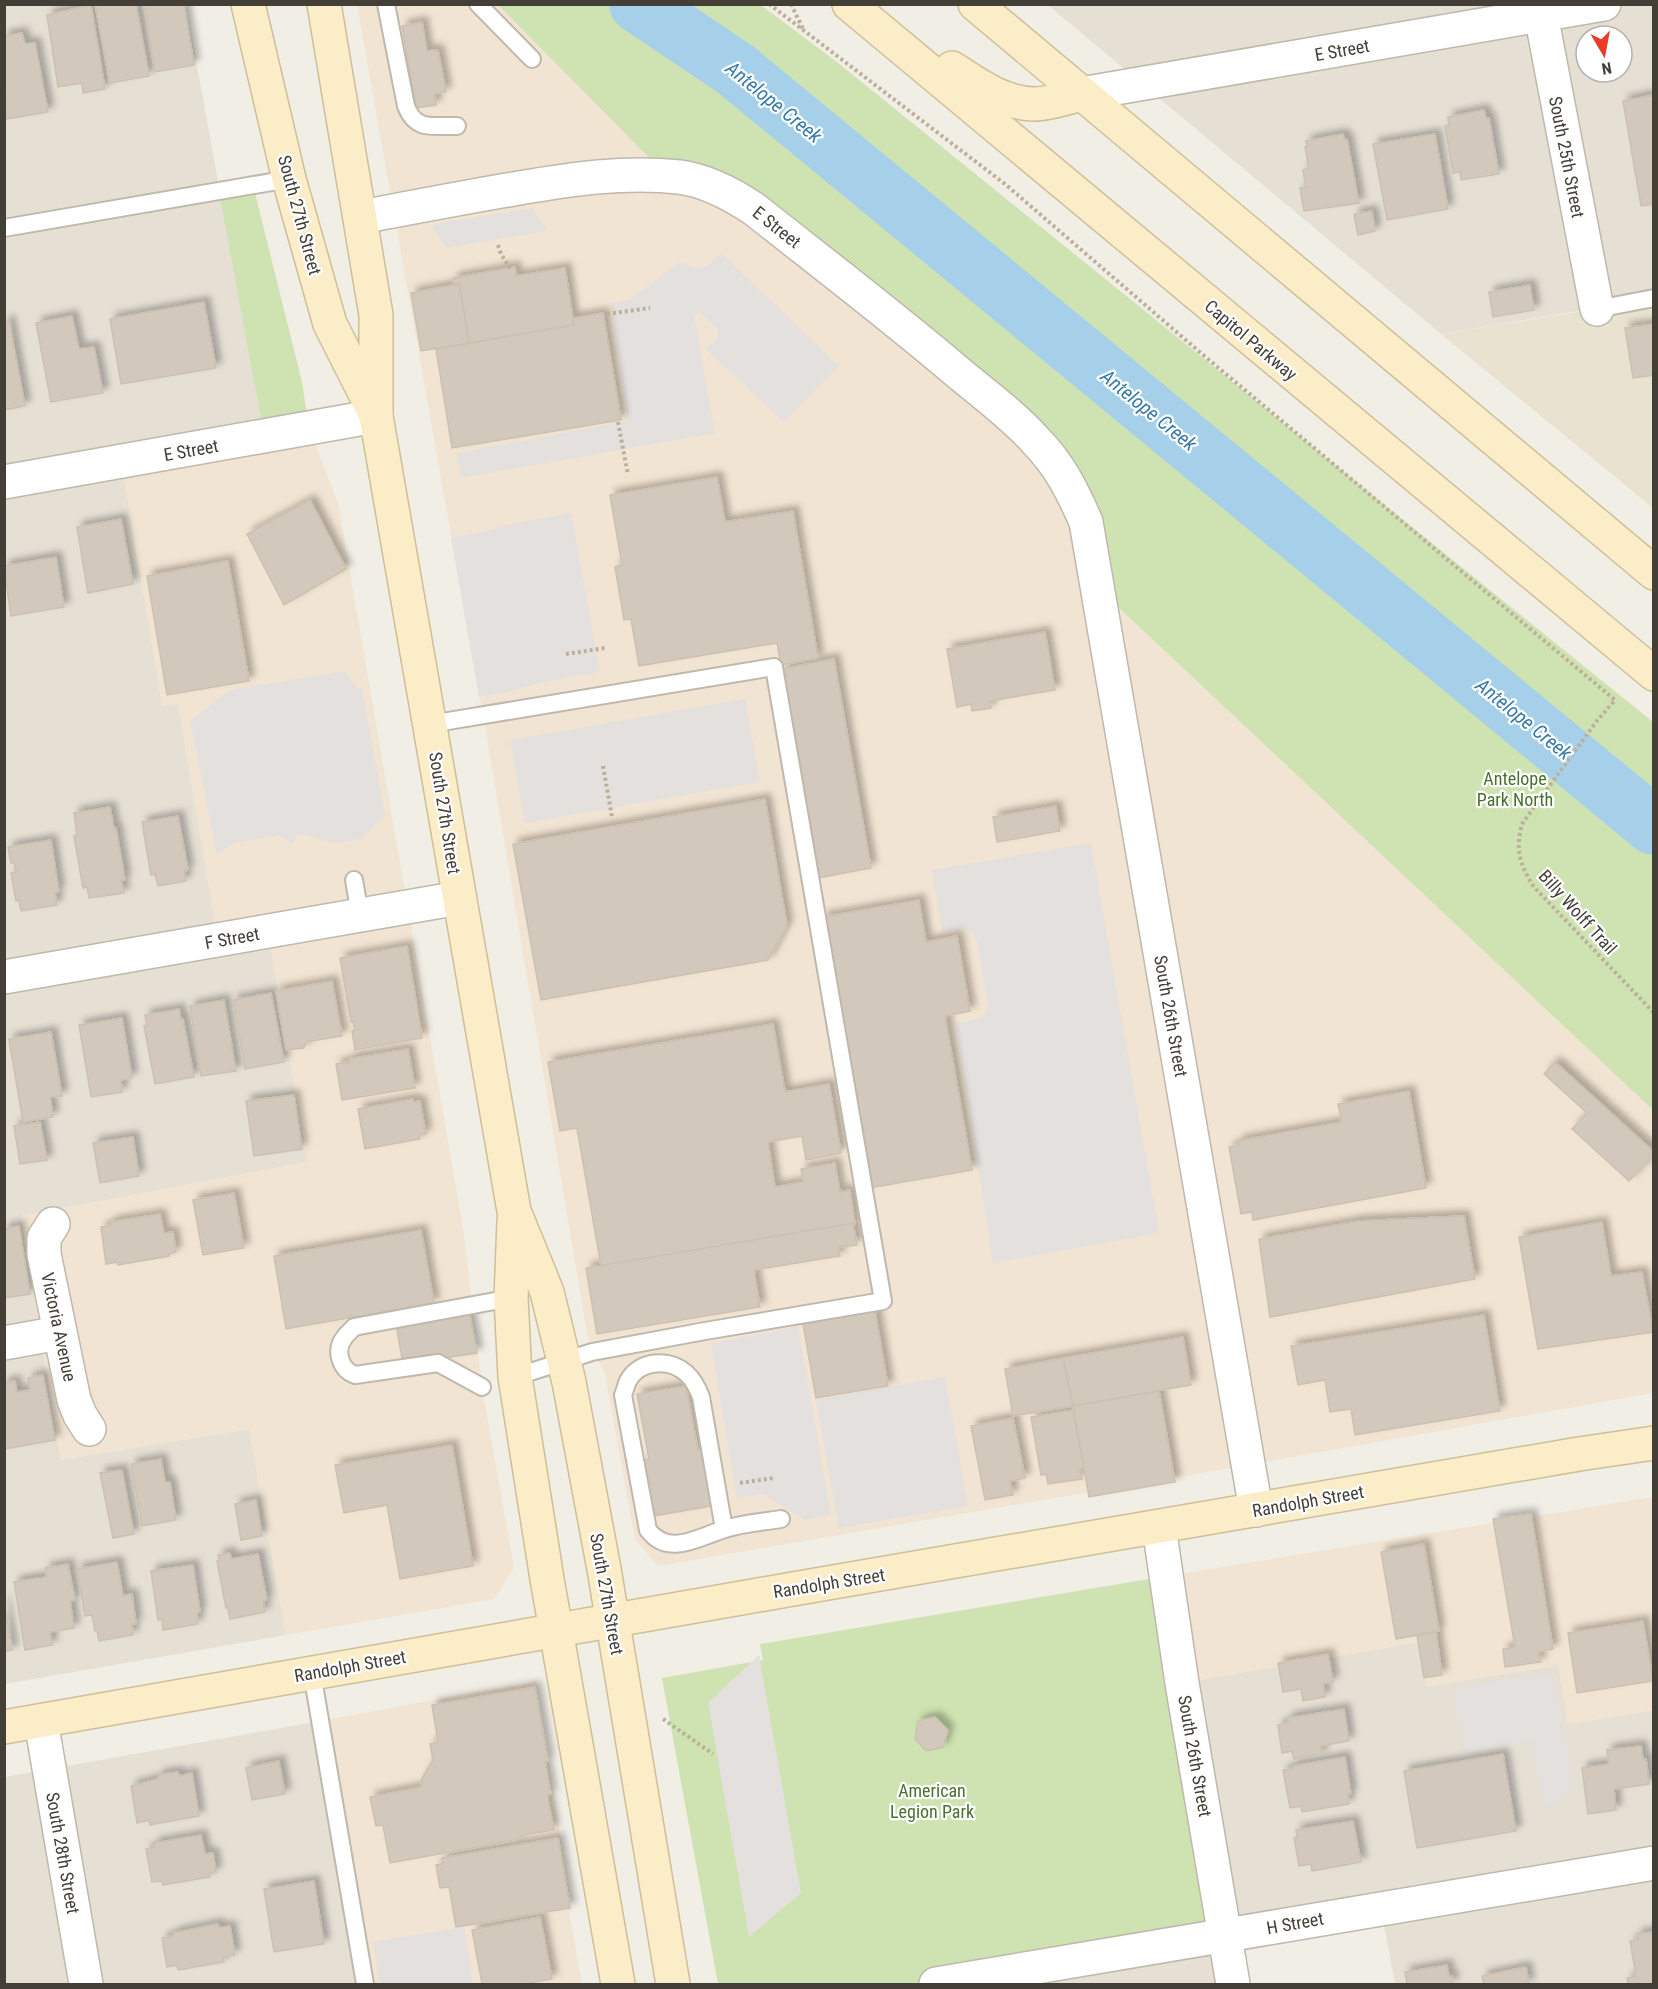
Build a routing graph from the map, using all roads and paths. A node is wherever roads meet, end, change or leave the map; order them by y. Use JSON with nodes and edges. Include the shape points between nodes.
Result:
{"nodes":[{"id":1,"x":248,"y":4,"type":"edge"},
{"id":2,"x":324,"y":4,"type":"edge"},
{"id":3,"x":386,"y":4,"type":"edge"},
{"id":4,"x":478,"y":4,"type":"edge"},
{"id":5,"x":769,"y":4,"type":"edge"},
{"id":6,"x":791,"y":4,"type":"edge"},
{"id":7,"x":849,"y":4,"type":"edge"},
{"id":8,"x":859,"y":4,"type":"edge"},
{"id":9,"x":975,"y":4,"type":"edge"},
{"id":10,"x":1013,"y":4,"type":"edge"},
{"id":11,"x":1604,"y":4,"type":"edge"},
{"id":12,"x":1540,"y":10,"type":"edge"},
{"id":13,"x":803,"y":30,"type":"junction"},
{"id":14,"x":1033,"y":52,"type":"junction"},
{"id":15,"x":532,"y":59,"type":"dead end"},
{"id":16,"x":1081,"y":94,"type":"junction"},
{"id":17,"x":458,"y":126,"type":"dead end"},
{"id":18,"x":289,"y":179,"type":"junction"},
{"id":19,"x":361,"y":217,"type":"junction"},
{"id":20,"x":4,"y":228,"type":"edge"},
{"id":21,"x":498,"y":245,"type":"dead end"},
{"id":22,"x":510,"y":268,"type":"dead end"},
{"id":23,"x":1653,"y":298,"type":"edge"},
{"id":24,"x":650,"y":308,"type":"dead end"},
{"id":25,"x":1596,"y":309,"type":"joint"},
{"id":26,"x":606,"y":314,"type":"dead end"},
{"id":27,"x":376,"y":416,"type":"junction"},
{"id":28,"x":618,"y":422,"type":"dead end"},
{"id":29,"x":628,"y":475,"type":"dead end"},
{"id":30,"x":4,"y":482,"type":"edge"},
{"id":31,"x":1086,"y":522,"type":"joint"},
{"id":32,"x":1653,"y":573,"type":"edge"},
{"id":33,"x":605,"y":648,"type":"dead end"},
{"id":34,"x":567,"y":654,"type":"dead end"},
{"id":35,"x":1653,"y":674,"type":"edge"},
{"id":36,"x":430,"y":724,"type":"junction"},
{"id":37,"x":603,"y":766,"type":"dead end"},
{"id":38,"x":612,"y":817,"type":"dead end"},
{"id":39,"x":354,"y":880,"type":"dead end"},
{"id":40,"x":459,"y":898,"type":"junction"},
{"id":41,"x":360,"y":915,"type":"junction"},
{"id":42,"x":4,"y":977,"type":"edge"},
{"id":43,"x":1653,"y":1013,"type":"edge"},
{"id":44,"x":514,"y":1210,"type":"junction"},
{"id":45,"x":53,"y":1224,"type":"dead end"},
{"id":46,"x":511,"y":1298,"type":"junction"},
{"id":47,"x":59,"y":1333,"type":"junction"},
{"id":48,"x":4,"y":1343,"type":"edge"},
{"id":49,"x":564,"y":1360,"type":"junction"},
{"id":50,"x":515,"y":1377,"type":"junction"},
{"id":51,"x":482,"y":1387,"type":"dead end"},
{"id":52,"x":89,"y":1429,"type":"dead end"},
{"id":53,"x":1653,"y":1443,"type":"edge"},
{"id":54,"x":774,"y":1478,"type":"dead end"},
{"id":55,"x":730,"y":1485,"type":"dead end"},
{"id":56,"x":1256,"y":1510,"type":"junction"},
{"id":57,"x":781,"y":1519,"type":"dead end"},
{"id":58,"x":1159,"y":1527,"type":"junction"},
{"id":59,"x":724,"y":1529,"type":"junction"},
{"id":60,"x":612,"y":1622,"type":"junction"},
{"id":61,"x":556,"y":1632,"type":"junction"},
{"id":62,"x":312,"y":1673,"type":"junction"},
{"id":63,"x":663,"y":1719,"type":"dead end"},
{"id":64,"x":41,"y":1721,"type":"junction"},
{"id":65,"x":4,"y":1727,"type":"edge"},
{"id":66,"x":713,"y":1754,"type":"dead end"},
{"id":67,"x":1653,"y":1863,"type":"edge"},
{"id":68,"x":1224,"y":1935,"type":"junction"},
{"id":69,"x":86,"y":1984,"type":"edge"},
{"id":70,"x":365,"y":1984,"type":"edge"},
{"id":71,"x":618,"y":1984,"type":"edge"},
{"id":72,"x":673,"y":1984,"type":"edge"},
{"id":73,"x":936,"y":1984,"type":"edge"},
{"id":74,"x":1233,"y":1984,"type":"edge"}],
"edges":[{"from":1,"to":18,"type":"main road","name":"South 27th Street"},
{"from":2,"to":19,"type":"main road","name":"South 27th Street"},
{"from":3,"to":17,"type":"lane","via":[[410,116],[424,126]]},
{"from":4,"to":15,"type":"lane"},
{"from":5,"to":13,"type":"path"},
{"from":6,"to":13,"type":"path"},
{"from":7,"to":35,"type":"main road","name":"Capitol Parkway"},
{"from":8,"to":16,"type":"main road","via":[[990,92],[1009,100],[1035,104]]},
{"from":9,"to":14,"type":"main road"},
{"from":10,"to":14,"type":"main road"},
{"from":11,"to":12,"type":"street","name":"E Street"},
{"from":12,"to":16,"type":"street","name":"E Street"},
{"from":12,"to":25,"type":"street","name":"South 25th Street"},
{"from":13,"to":43,"type":"path","name":"Billy Wolff Trail","via":[[1005,184],[1615,700],[1539,798],[1518,838],[1523,870],[1534,887]]},
{"from":14,"to":16,"type":"main road"},
{"from":16,"to":32,"type":"main road"},
{"from":18,"to":20,"type":"lane"},
{"from":18,"to":27,"type":"main road","name":"South 27th Street","via":[[330,324]]},
{"from":19,"to":27,"type":"main road","name":"South 27th Street","via":[[376,315]]},
{"from":19,"to":31,"type":"street","name":"E Street","via":[[600,176],[680,177],[712,187],[754,209],[908,330],[1036,440],[1068,483]]},
{"from":21,"to":22,"type":"path"},
{"from":23,"to":25,"type":"lane"},
{"from":24,"to":26,"type":"path"},
{"from":27,"to":30,"type":"street","name":"E Street"},
{"from":27,"to":36,"type":"main road","name":"South 27th Street"},
{"from":28,"to":29,"type":"path"},
{"from":31,"to":56,"type":"street","name":"South 26th Street"},
{"from":33,"to":34,"type":"path"},
{"from":36,"to":40,"type":"main road","name":"South 27th Street"},
{"from":36,"to":49,"type":"lane","via":[[774,667],[776,675],[883,1301]]},
{"from":37,"to":38,"type":"path"},
{"from":39,"to":41,"type":"lane"},
{"from":40,"to":41,"type":"street","name":"F Street"},
{"from":40,"to":44,"type":"main road","name":"South 27th Street"},
{"from":41,"to":42,"type":"street","name":"F Street"},
{"from":44,"to":46,"type":"main road","name":"South 27th Street"},
{"from":44,"to":49,"type":"main road","name":"South 27th Street","via":[[547,1292]]},
{"from":45,"to":47,"type":"street","name":"Victoria Avenue","via":[[44,1238],[44,1254]]},
{"from":46,"to":50,"type":"main road","name":"South 27th Street"},
{"from":46,"to":51,"type":"lane","via":[[354,1327],[342,1340],[343,1367],[355,1375],[438,1363]]},
{"from":47,"to":48,"type":"street"},
{"from":47,"to":52,"type":"street","name":"Victoria Avenue","via":[[74,1400]]},
{"from":49,"to":50,"type":"lane"},
{"from":49,"to":60,"type":"main road","name":"South 27th Street"},
{"from":50,"to":61,"type":"main road","name":"South 27th Street"},
{"from":53,"to":56,"type":"main road","name":"Randolph Street"},
{"from":54,"to":55,"type":"path"},
{"from":56,"to":58,"type":"main road","name":"Randolph Street"},
{"from":57,"to":59,"type":"lane"},
{"from":58,"to":60,"type":"main road","name":"Randolph Street"},
{"from":58,"to":68,"type":"street","name":"South 26th Street"},
{"from":59,"to":59,"type":"lane","via":[[696,1386],[687,1373],[674,1365],[647,1364],[628,1381],[623,1395],[648,1530],[663,1543],[675,1543],[702,1539]]},
{"from":60,"to":61,"type":"main road","name":"Randolph Street"},
{"from":60,"to":72,"type":"main road","name":"South 27th Street"},
{"from":61,"to":62,"type":"main road","name":"Randolph Street"},
{"from":61,"to":71,"type":"main road","name":"South 27th Street"},
{"from":62,"to":64,"type":"main road","name":"Randolph Street"},
{"from":62,"to":70,"type":"lane"},
{"from":63,"to":66,"type":"path"},
{"from":64,"to":65,"type":"main road","name":"Randolph Street"},
{"from":64,"to":69,"type":"street","name":"South 28th Street"},
{"from":67,"to":68,"type":"street","name":"H Street"},
{"from":68,"to":73,"type":"street","name":"H Street"},
{"from":68,"to":74,"type":"street","name":"South 26th Street"}]}
